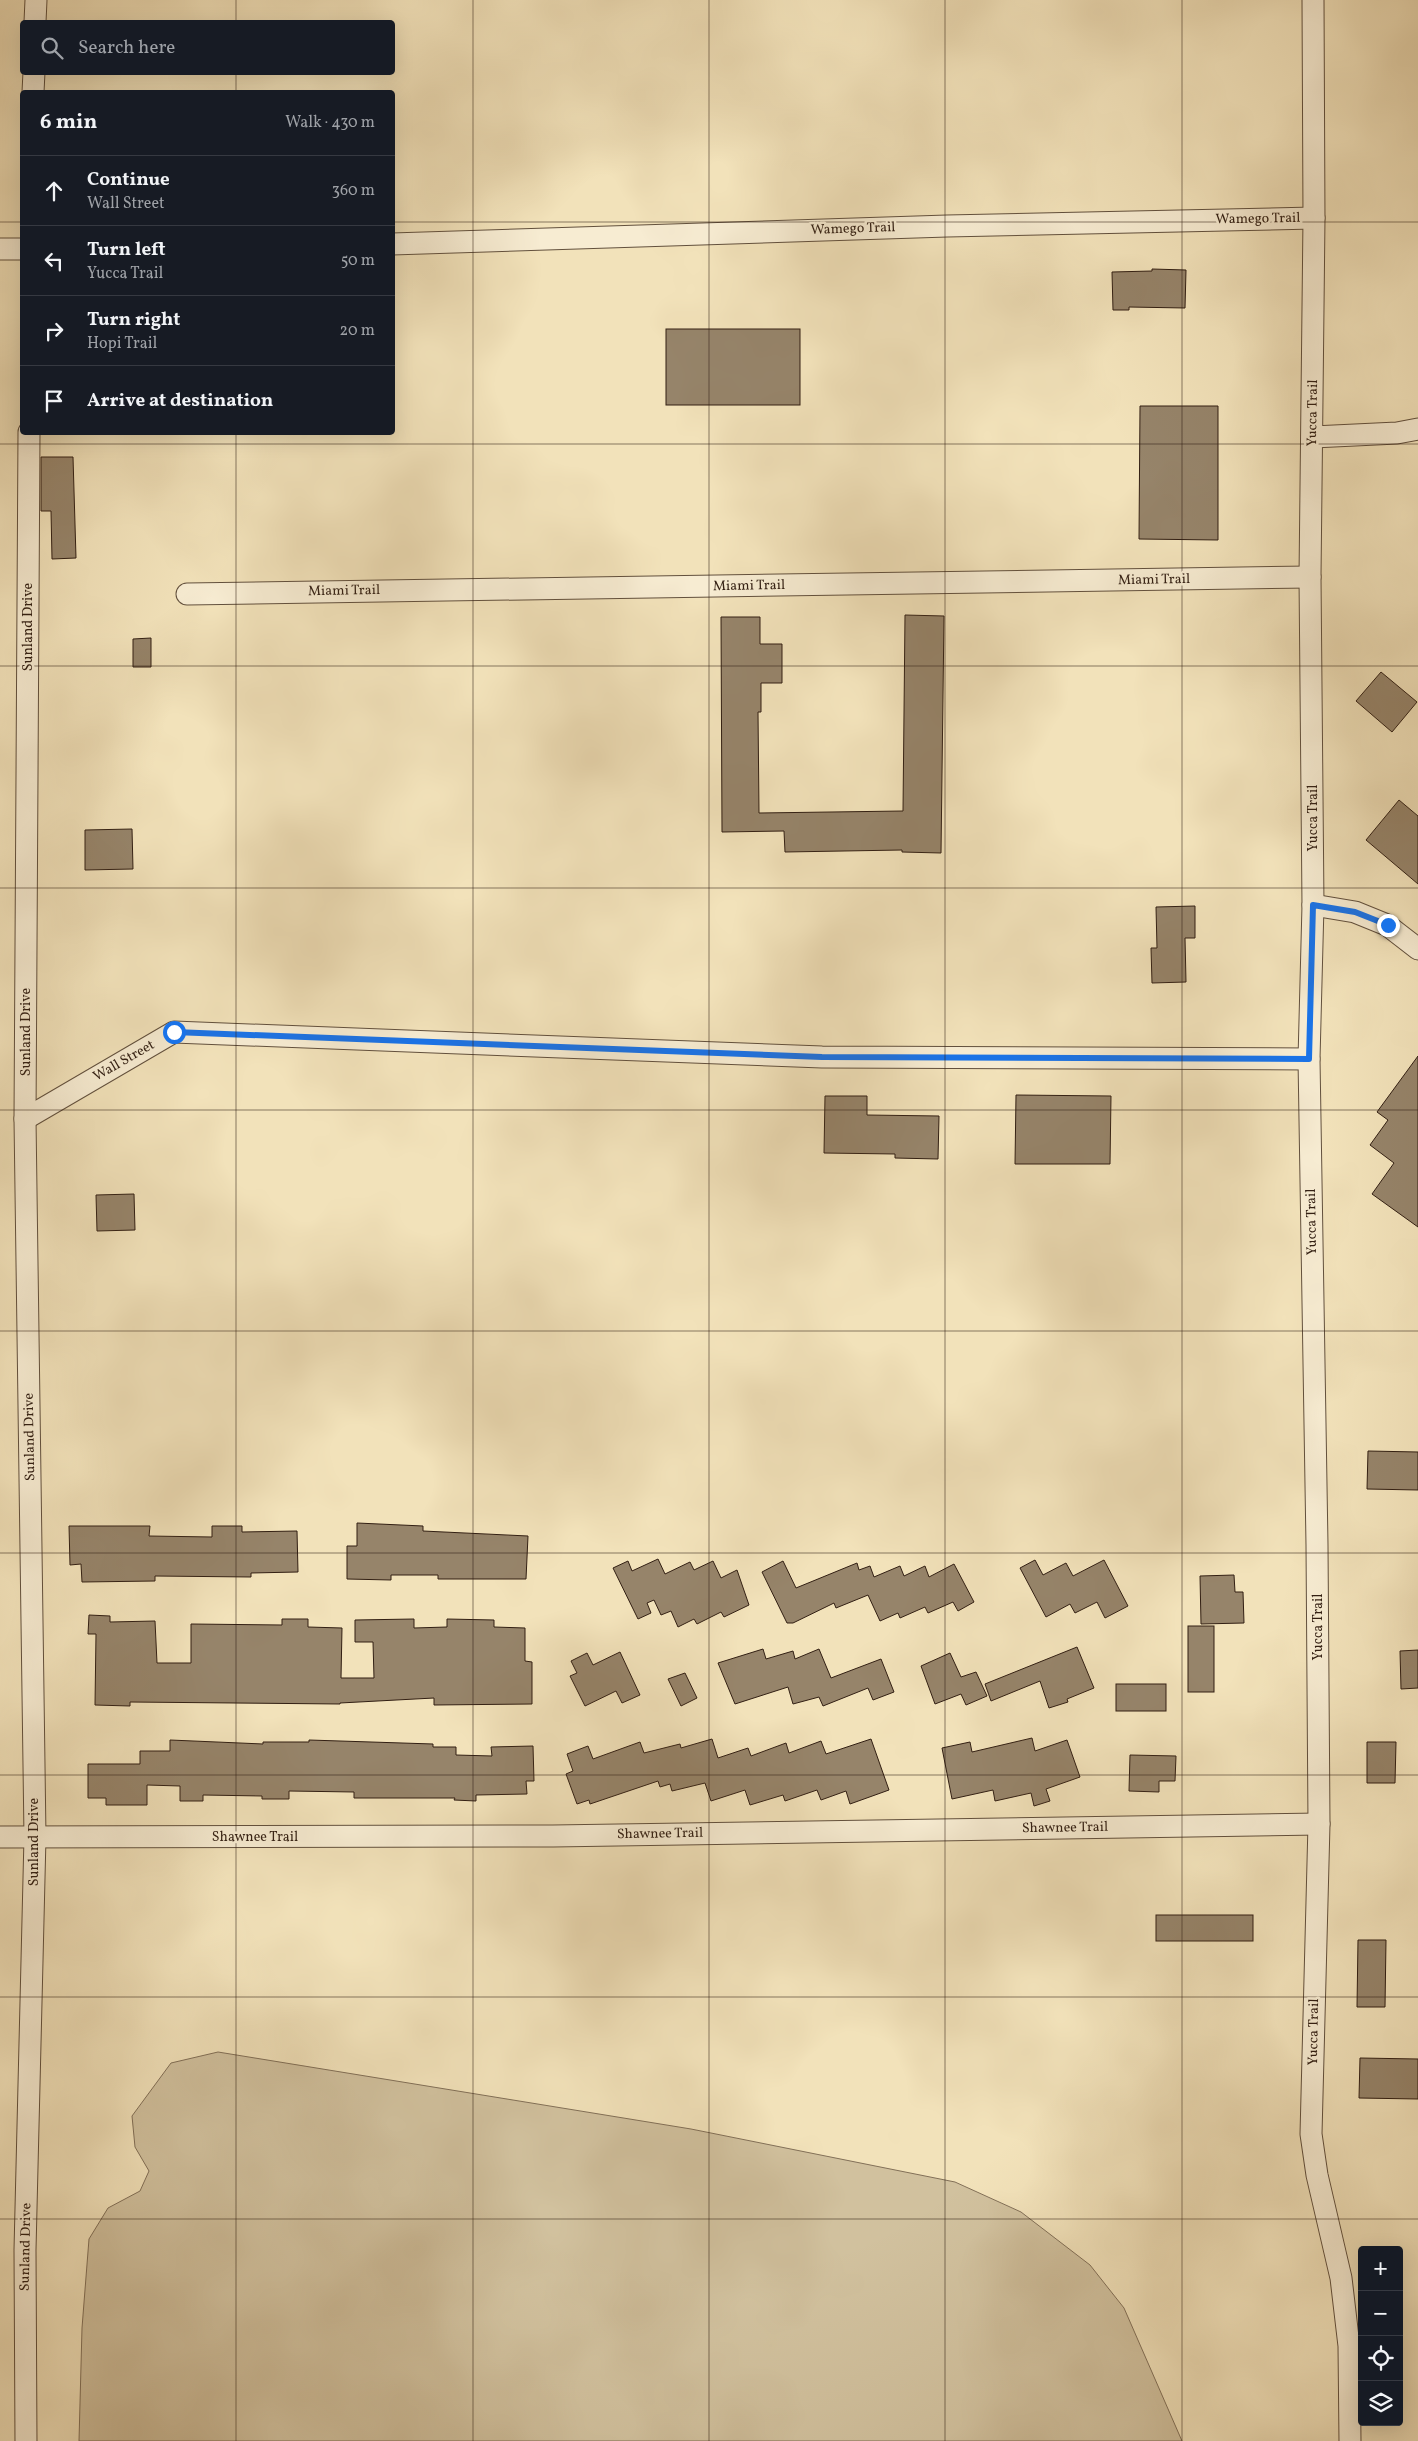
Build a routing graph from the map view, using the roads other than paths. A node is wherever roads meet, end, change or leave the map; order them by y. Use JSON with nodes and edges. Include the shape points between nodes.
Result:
{"nodes":[{"id":1,"x":36,"y":0,"type":"edge"},
{"id":2,"x":1313,"y":0,"type":"edge"},
{"id":3,"x":35,"y":20,"type":"edge"},
{"id":4,"x":34,"y":75,"type":"edge"},
{"id":5,"x":33,"y":90,"type":"edge"},
{"id":6,"x":1314,"y":218,"type":"junction"},
{"id":7,"x":395,"y":244,"type":"edge"},
{"id":8,"x":0,"y":249,"type":"edge"},
{"id":9,"x":20,"y":249,"type":"edge"},
{"id":10,"x":1418,"y":429,"type":"edge"},
{"id":11,"x":29,"y":435,"type":"edge"},
{"id":12,"x":1312,"y":437,"type":"junction"},
{"id":13,"x":1310,"y":577,"type":"junction"},
{"id":14,"x":187,"y":594,"type":"dead end"},
{"id":15,"x":1313,"y":905,"type":"junction"},
{"id":16,"x":1418,"y":950,"type":"edge"},
{"id":17,"x":1309,"y":1059,"type":"junction"},
{"id":18,"x":25,"y":1118,"type":"junction"},
{"id":19,"x":1319,"y":1824,"type":"junction"},
{"id":20,"x":0,"y":1837,"type":"edge"},
{"id":21,"x":35,"y":1837,"type":"junction"},
{"id":22,"x":26,"y":2441,"type":"edge"},
{"id":23,"x":1350,"y":2441,"type":"edge"}],
"edges":[{"from":1,"to":3,"type":"street"},
{"from":2,"to":6,"type":"street","name":"Yucca Trail"},
{"from":4,"to":5,"type":"street"},
{"from":6,"to":7,"type":"street","name":"Wamego Trail"},
{"from":6,"to":12,"type":"street","name":"Yucca Trail"},
{"from":8,"to":9,"type":"street"},
{"from":10,"to":12,"type":"street"},
{"from":11,"to":18,"type":"street","name":"Sunland Drive"},
{"from":12,"to":13,"type":"street","name":"Yucca Trail"},
{"from":13,"to":14,"type":"street","name":"Miami Trail"},
{"from":13,"to":15,"type":"street","name":"Yucca Trail"},
{"from":15,"to":16,"type":"street","via":[[1355,912],[1388,925]]},
{"from":15,"to":17,"type":"street","name":"Yucca Trail"},
{"from":17,"to":18,"type":"street","name":"Wall Street","via":[[822,1057],[174,1032]]},
{"from":17,"to":19,"type":"street","name":"Yucca Trail"},
{"from":18,"to":21,"type":"street","name":"Sunland Drive"},
{"from":19,"to":21,"type":"street","name":"Shawnee Trail","via":[[553,1836]]},
{"from":19,"to":23,"type":"street","name":"Yucca Trail","via":[[1312,2134],[1317,2175],[1342,2278],[1349,2346]]},
{"from":20,"to":21,"type":"street","name":"Shawnee Trail"},
{"from":21,"to":22,"type":"street","name":"Sunland Drive","via":[[25,2250]]}]}
